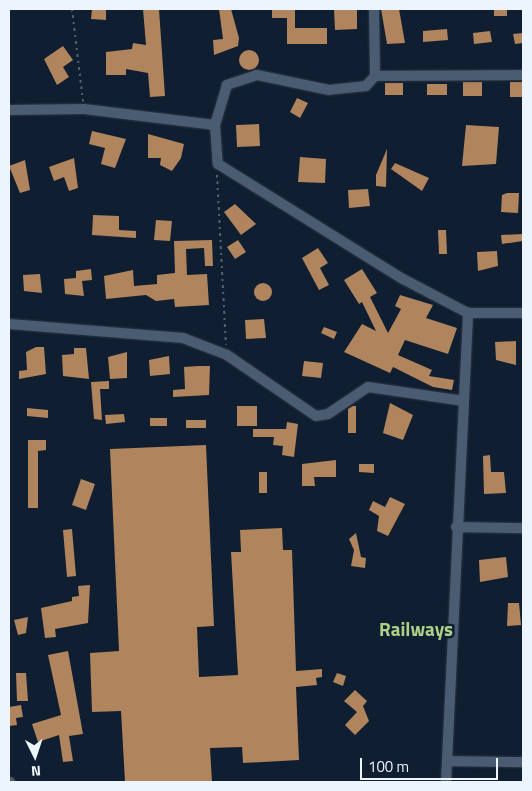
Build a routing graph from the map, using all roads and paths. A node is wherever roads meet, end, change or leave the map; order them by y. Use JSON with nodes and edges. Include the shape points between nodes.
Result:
{"nodes":[{"id":1,"x":72,"y":9,"type":"edge"},
{"id":2,"x":374,"y":9,"type":"edge"},
{"id":3,"x":523,"y":75,"type":"edge"},
{"id":4,"x":375,"y":76,"type":"junction"},
{"id":5,"x":84,"y":109,"type":"junction"},
{"id":6,"x":9,"y":110,"type":"edge"},
{"id":7,"x":215,"y":125,"type":"junction"},
{"id":8,"x":218,"y":164,"type":"junction"},
{"id":9,"x":468,"y":313,"type":"junction"},
{"id":10,"x":523,"y":313,"type":"edge"},
{"id":11,"x":9,"y":324,"type":"edge"},
{"id":12,"x":226,"y":354,"type":"junction"},
{"id":13,"x":464,"y":401,"type":"junction"},
{"id":14,"x":456,"y":527,"type":"junction"},
{"id":15,"x":523,"y":528,"type":"edge"},
{"id":16,"x":447,"y":761,"type":"junction"},
{"id":17,"x":523,"y":762,"type":"edge"},
{"id":18,"x":446,"y":782,"type":"edge"}],
"edges":[{"from":1,"to":5,"type":"path"},
{"from":2,"to":4,"type":"street"},
{"from":3,"to":4,"type":"street"},
{"from":4,"to":7,"type":"street","via":[[356,90],[329,90],[257,75],[241,77],[221,93]]},
{"from":5,"to":6,"type":"street"},
{"from":5,"to":7,"type":"street"},
{"from":7,"to":8,"type":"street"},
{"from":8,"to":9,"type":"street","via":[[403,279]]},
{"from":8,"to":12,"type":"path"},
{"from":9,"to":10,"type":"street"},
{"from":9,"to":13,"type":"street"},
{"from":11,"to":12,"type":"street","via":[[183,338]]},
{"from":12,"to":13,"type":"street","via":[[316,416],[328,414],[368,387]]},
{"from":13,"to":14,"type":"street"},
{"from":14,"to":15,"type":"street"},
{"from":14,"to":16,"type":"street"},
{"from":16,"to":17,"type":"street"},
{"from":16,"to":18,"type":"street"}]}
